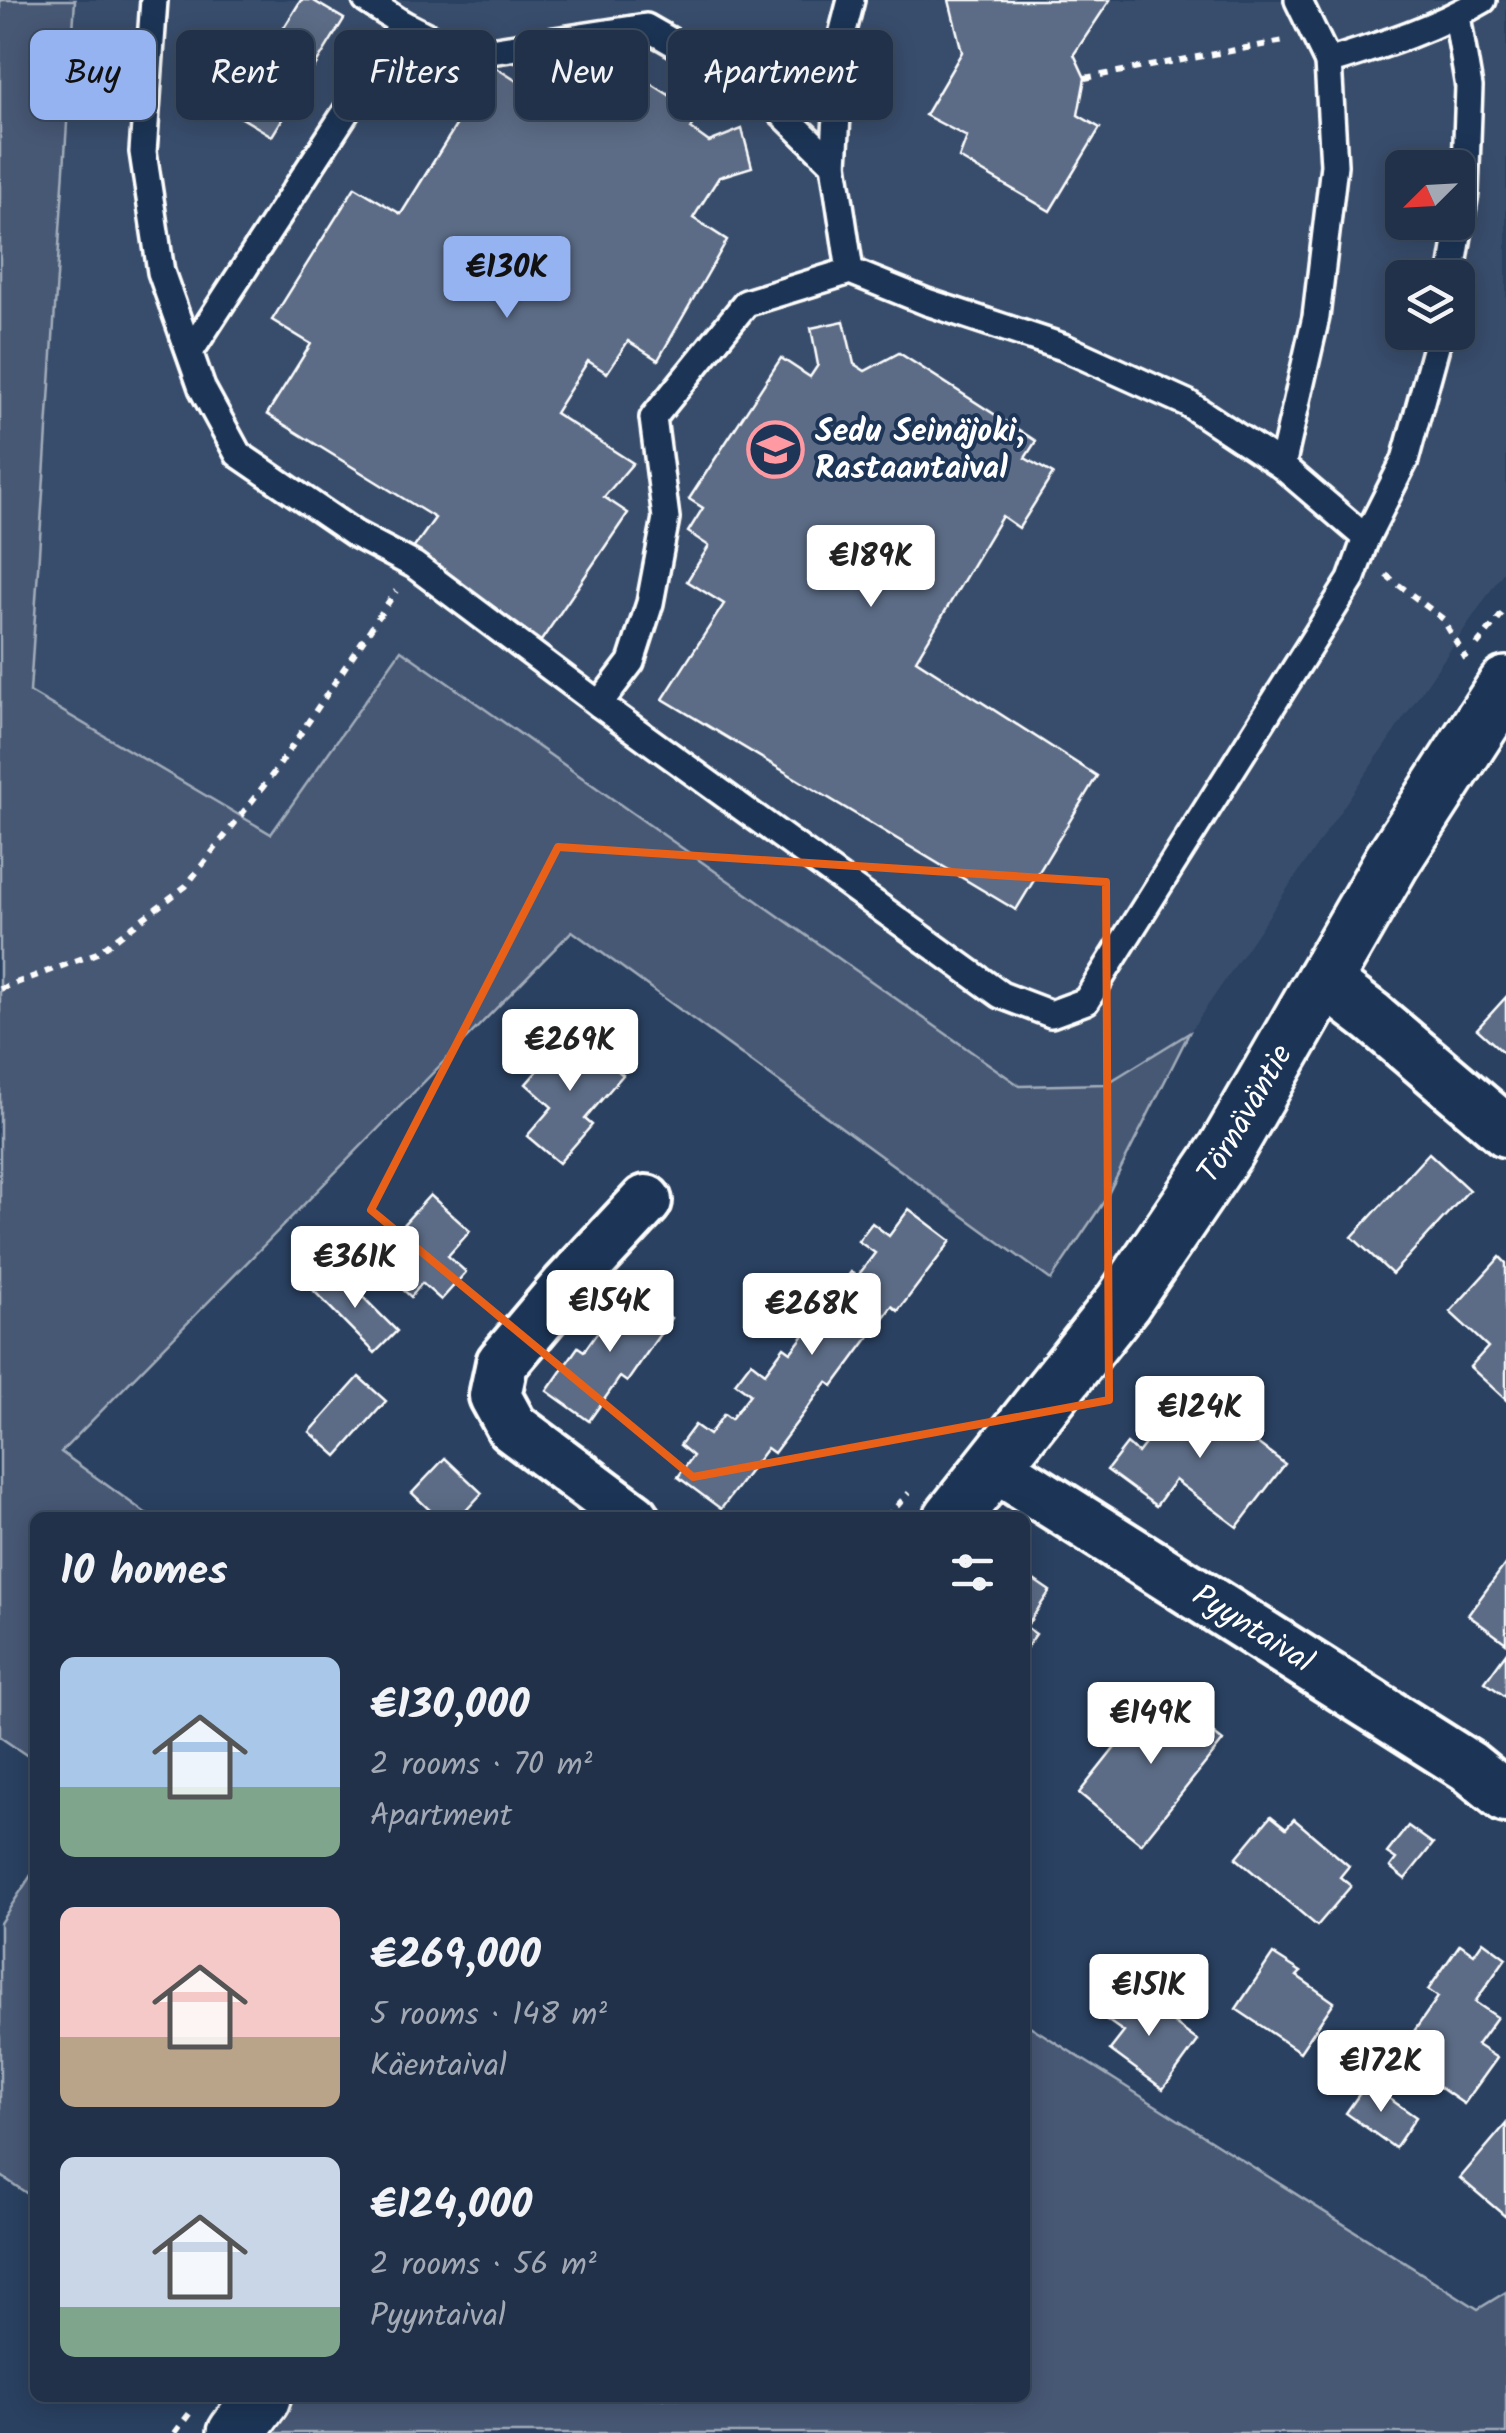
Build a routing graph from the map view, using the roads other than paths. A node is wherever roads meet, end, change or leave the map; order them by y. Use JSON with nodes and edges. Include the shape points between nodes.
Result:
{"nodes":[{"id":1,"x":154,"y":0,"type":"edge"},
{"id":2,"x":366,"y":0,"type":"edge"},
{"id":3,"x":851,"y":0,"type":"edge"},
{"id":4,"x":1298,"y":0,"type":"edge"},
{"id":5,"x":1483,"y":0,"type":"edge"},
{"id":6,"x":1457,"y":16,"type":"junction"},
{"id":7,"x":403,"y":24,"type":"junction"},
{"id":8,"x":1328,"y":62,"type":"junction"},
{"id":9,"x":834,"y":164,"type":"junction"},
{"id":10,"x":1454,"y":260,"type":"edge"},
{"id":11,"x":850,"y":271,"type":"junction"},
{"id":12,"x":1435,"y":350,"type":"edge"},
{"id":13,"x":190,"y":352,"type":"junction"},
{"id":14,"x":1282,"y":466,"type":"junction"},
{"id":15,"x":1366,"y":538,"type":"junction"},
{"id":16,"x":1481,"y":680,"type":"edge"},
{"id":17,"x":599,"y":704,"type":"junction"},
{"id":18,"x":1322,"y":979,"type":"junction"},
{"id":19,"x":1506,"y":1131,"type":"edge"},
{"id":20,"x":646,"y":1201,"type":"dead end"},
{"id":21,"x":995,"y":1466,"type":"junction"},
{"id":22,"x":935,"y":1500,"type":"edge"},
{"id":23,"x":626,"y":1512,"type":"edge"},
{"id":24,"x":1506,"y":1798,"type":"edge"},
{"id":25,"x":259,"y":2402,"type":"edge"},
{"id":26,"x":236,"y":2433,"type":"edge"}],
"edges":[{"from":1,"to":13,"type":"lane","via":[[143,152],[161,272]]},
{"from":2,"to":7,"type":"lane"},
{"from":3,"to":9,"type":"lane","via":[[842,35]]},
{"from":4,"to":8,"type":"lane"},
{"from":5,"to":6,"type":"lane"},
{"from":6,"to":8,"type":"lane"},
{"from":6,"to":10,"type":"lane","via":[[1469,88],[1466,193]]},
{"from":7,"to":9,"type":"lane","via":[[464,55],[646,26],[761,94]]},
{"from":7,"to":13,"type":"lane"},
{"from":8,"to":14,"type":"lane","via":[[1334,164],[1316,316]]},
{"from":9,"to":11,"type":"lane"},
{"from":11,"to":14,"type":"lane","via":[[1063,347],[1187,403]]},
{"from":11,"to":17,"type":"lane","via":[[746,303],[652,418],[666,518],[631,662]]},
{"from":12,"to":15,"type":"lane","via":[[1405,460]]},
{"from":13,"to":17,"type":"lane","via":[[238,454],[355,534],[414,564]]},
{"from":14,"to":15,"type":"lane"},
{"from":15,"to":17,"type":"lane","via":[[1351,580],[1086,1000],[1051,1014],[1001,995]]},
{"from":16,"to":18,"type":"main road","name":"Törnäväntie","via":[[1391,863]]},
{"from":18,"to":19,"type":"street"},
{"from":18,"to":21,"type":"main road","name":"Törnäväntie","via":[[1226,1150],[1123,1302]]},
{"from":20,"to":23,"type":"street","via":[[502,1363],[494,1396],[512,1428]]},
{"from":21,"to":22,"type":"main road","name":"Törnäväntie"},
{"from":21,"to":24,"type":"street","name":"Pyyntaival","via":[[1468,1766]]},
{"from":25,"to":26,"type":"main road"}]}
